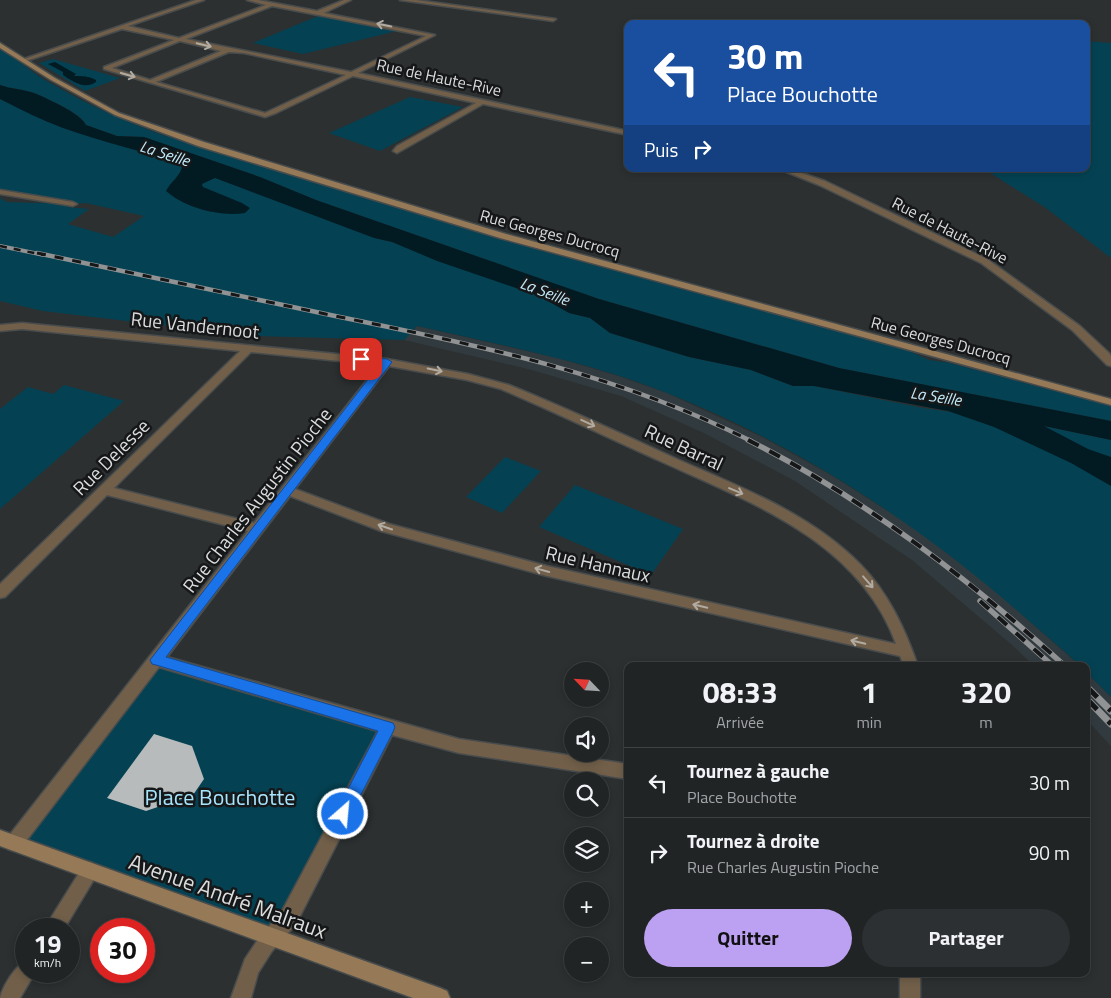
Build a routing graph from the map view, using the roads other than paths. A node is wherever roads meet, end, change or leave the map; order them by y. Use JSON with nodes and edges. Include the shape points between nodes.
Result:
{"nodes":[{"id":1,"x":201,"y":0,"type":"edge"},
{"id":2,"x":250,"y":0,"type":"edge"},
{"id":3,"x":348,"y":0,"type":"edge"},
{"id":4,"x":403,"y":0,"type":"edge"},
{"id":5,"x":270,"y":5,"type":"junction"},
{"id":6,"x":318,"y":13,"type":"junction"},
{"id":7,"x":552,"y":19,"type":"dead end"},
{"id":8,"x":135,"y":23,"type":"junction"},
{"id":9,"x":123,"y":27,"type":"junction"},
{"id":10,"x":190,"y":35,"type":"junction"},
{"id":11,"x":179,"y":40,"type":"junction"},
{"id":12,"x":0,"y":45,"type":"edge"},
{"id":13,"x":238,"y":46,"type":"junction"},
{"id":14,"x":227,"y":50,"type":"junction"},
{"id":15,"x":244,"y":51,"type":"junction"},
{"id":16,"x":24,"y":60,"type":"junction"},
{"id":17,"x":351,"y":74,"type":"junction"},
{"id":18,"x":151,"y":82,"type":"junction"},
{"id":19,"x":482,"y":102,"type":"junction"},
{"id":20,"x":624,"y":132,"type":"edge"},
{"id":21,"x":397,"y":151,"type":"dead end"},
{"id":22,"x":791,"y":172,"type":"edge"},
{"id":23,"x":0,"y":192,"type":"edge"},
{"id":24,"x":73,"y":204,"type":"dead end"},
{"id":25,"x":0,"y":328,"type":"edge"},
{"id":26,"x":249,"y":348,"type":"junction"},
{"id":27,"x":387,"y":362,"type":"junction"},
{"id":28,"x":1111,"y":362,"type":"edge"},
{"id":29,"x":1111,"y":402,"type":"edge"},
{"id":30,"x":105,"y":490,"type":"junction"},
{"id":31,"x":288,"y":491,"type":"junction"},
{"id":32,"x":258,"y":529,"type":"junction"},
{"id":33,"x":0,"y":593,"type":"edge"},
{"id":34,"x":906,"y":651,"type":"junction"},
{"id":35,"x":156,"y":660,"type":"junction"},
{"id":36,"x":910,"y":662,"type":"edge"},
{"id":37,"x":388,"y":727,"type":"junction"},
{"id":38,"x":624,"y":771,"type":"edge"},
{"id":39,"x":7,"y":841,"type":"edge"},
{"id":40,"x":90,"y":871,"type":"junction"},
{"id":41,"x":60,"y":918,"type":"edge"},
{"id":42,"x":272,"y":937,"type":"junction"},
{"id":43,"x":910,"y":977,"type":"edge"},
{"id":44,"x":18,"y":983,"type":"edge"},
{"id":45,"x":9,"y":998,"type":"edge"},
{"id":46,"x":241,"y":998,"type":"edge"},
{"id":47,"x":440,"y":998,"type":"edge"},
{"id":48,"x":910,"y":998,"type":"edge"}],
"edges":[{"from":1,"to":8,"type":"street"},
{"from":2,"to":5,"type":"street"},
{"from":3,"to":6,"type":"street"},
{"from":4,"to":7,"type":"street"},
{"from":5,"to":6,"type":"street"},
{"from":5,"to":10,"type":"street"},
{"from":17,"to":6,"type":"street","one_way":true,"via":[[432,35]]},
{"from":8,"to":9,"type":"street"},
{"from":8,"to":10,"type":"street","name":"Rue de Haute-Rive"},
{"from":9,"to":11,"type":"street","name":"Rue de Haute-Rive"},
{"from":9,"to":16,"type":"street"},
{"from":10,"to":11,"type":"street"},
{"from":10,"to":13,"type":"street","name":"Rue de Haute-Rive"},
{"from":11,"to":14,"type":"street","name":"Rue de Haute-Rive","one_way":true},
{"from":11,"to":18,"type":"street","one_way":true,"via":[[106,68]]},
{"from":12,"to":16,"type":"street","name":"Rue Georges Ducrocq"},
{"from":13,"to":14,"type":"street"},
{"from":13,"to":15,"type":"street","name":"Rue de Haute-Rive"},
{"from":14,"to":15,"type":"street","name":"Rue de Haute-Rive"},
{"from":14,"to":18,"type":"street"},
{"from":15,"to":17,"type":"street","name":"Rue de Haute-Rive"},
{"from":16,"to":29,"type":"street","name":"Rue Georges Ducrocq","via":[[117,114],[201,144],[479,229]]},
{"from":17,"to":18,"type":"street","via":[[265,114]]},
{"from":17,"to":19,"type":"street","name":"Rue de Haute-Rive"},
{"from":19,"to":20,"type":"street","name":"Rue de Haute-Rive"},
{"from":19,"to":21,"type":"street"},
{"from":22,"to":28,"type":"street","name":"Rue de Haute-Rive","via":[[822,183],[984,261],[1076,328]]},
{"from":23,"to":24,"type":"street"},
{"from":25,"to":26,"type":"street","name":"Rue Vandernoot","via":[[22,326]]},
{"from":26,"to":27,"type":"street","name":"Rue Vandernoot"},
{"from":26,"to":30,"type":"street","name":"Rue Delesse"},
{"from":27,"to":31,"type":"street","name":"Rue Charles Augustin Pioche"},
{"from":27,"to":34,"type":"street","name":"Rue Barral","one_way":true,"via":[[505,387],[766,504],[802,524],[852,563],[875,590],[891,614]]},
{"from":30,"to":32,"type":"street"},
{"from":30,"to":33,"type":"street","name":"Rue Delesse"},
{"from":31,"to":32,"type":"street","name":"Rue Charles Augustin Pioche"},
{"from":34,"to":31,"type":"street","name":"Rue Hannaux","one_way":true,"via":[[547,571],[386,528]]},
{"from":32,"to":35,"type":"street","name":"Rue Charles Augustin Pioche"},
{"from":34,"to":36,"type":"street","name":"Rue Barral"},
{"from":35,"to":37,"type":"street"},
{"from":35,"to":39,"type":"street"},
{"from":37,"to":38,"type":"street","via":[[467,747]]},
{"from":37,"to":42,"type":"street","via":[[291,914]]},
{"from":39,"to":40,"type":"street","name":"Avenue André Malraux"},
{"from":40,"to":41,"type":"street"},
{"from":40,"to":42,"type":"street","name":"Avenue André Malraux"},
{"from":42,"to":46,"type":"street","via":[[244,980]]},
{"from":42,"to":47,"type":"street","name":"Avenue André Malraux"},
{"from":43,"to":48,"type":"street"},
{"from":44,"to":45,"type":"street"}]}
